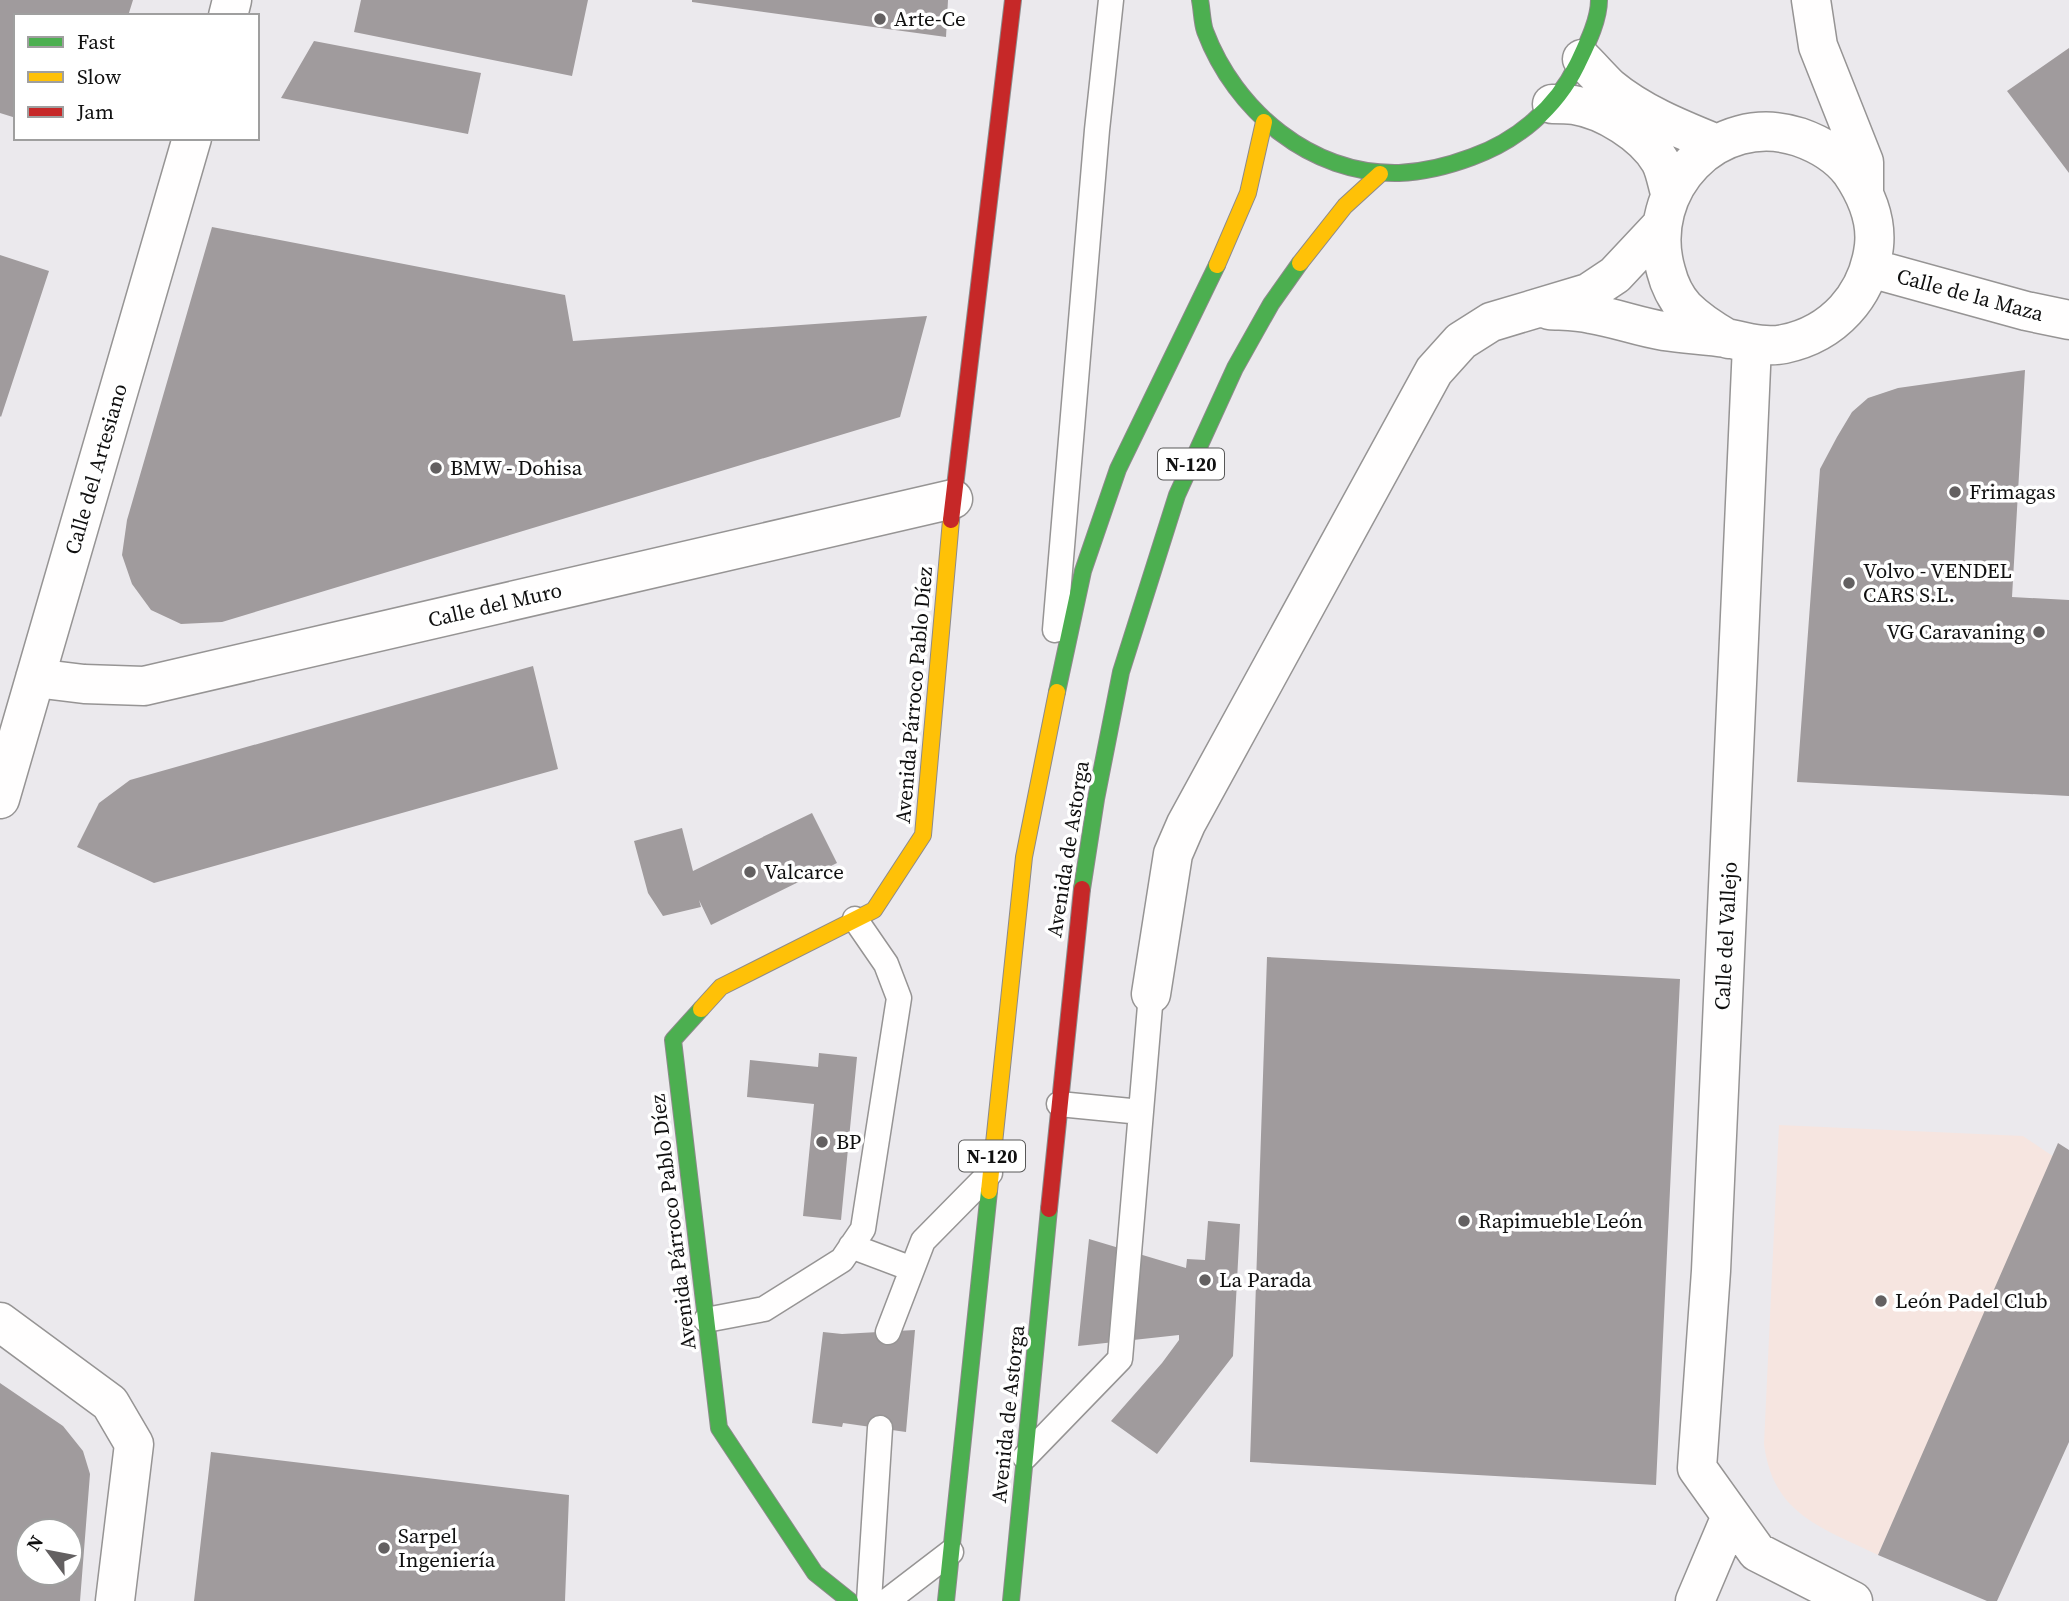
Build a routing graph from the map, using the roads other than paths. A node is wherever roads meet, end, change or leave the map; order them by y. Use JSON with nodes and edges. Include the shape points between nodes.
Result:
{"nodes":[{"id":1,"x":1013,"y":0,"type":"edge"},
{"id":2,"x":1111,"y":0,"type":"edge"},
{"id":3,"x":1200,"y":0,"type":"edge"},
{"id":4,"x":1599,"y":0,"type":"edge"},
{"id":5,"x":1811,"y":0,"type":"edge"},
{"id":6,"x":1582,"y":59,"type":"junction"},
{"id":7,"x":1552,"y":104,"type":"junction"},
{"id":8,"x":1264,"y":122,"type":"junction"},
{"id":9,"x":191,"y":140,"type":"edge"},
{"id":10,"x":1717,"y":144,"type":"junction"},
{"id":11,"x":1380,"y":174,"type":"junction"},
{"id":12,"x":1864,"y":192,"type":"junction"},
{"id":13,"x":1665,"y":210,"type":"junction"},
{"id":14,"x":1870,"y":268,"type":"junction"},
{"id":15,"x":1533,"y":308,"type":"junction"},
{"id":16,"x":2069,"y":320,"type":"edge"},
{"id":17,"x":1740,"y":342,"type":"junction"},
{"id":18,"x":953,"y":499,"type":"junction"},
{"id":19,"x":35,"y":678,"type":"junction"},
{"id":20,"x":1052,"y":713,"type":"junction"},
{"id":21,"x":0,"y":799,"type":"edge"},
{"id":22,"x":855,"y":919,"type":"junction"},
{"id":23,"x":1152,"y":994,"type":"joint"},
{"id":24,"x":1059,"y":1104,"type":"junction"},
{"id":25,"x":1141,"y":1112,"type":"junction"},
{"id":26,"x":990,"y":1173,"type":"junction"},
{"id":27,"x":851,"y":1246,"type":"junction"},
{"id":28,"x":912,"y":1269,"type":"junction"},
{"id":29,"x":706,"y":1320,"type":"junction"},
{"id":30,"x":0,"y":1322,"type":"edge"},
{"id":31,"x":887,"y":1332,"type":"dead end"},
{"id":32,"x":880,"y":1428,"type":"dead end"},
{"id":33,"x":1024,"y":1458,"type":"junction"},
{"id":34,"x":1731,"y":1516,"type":"junction"},
{"id":35,"x":951,"y":1552,"type":"junction"},
{"id":36,"x":115,"y":1601,"type":"edge"},
{"id":37,"x":850,"y":1601,"type":"edge"},
{"id":38,"x":869,"y":1601,"type":"edge"},
{"id":39,"x":887,"y":1601,"type":"edge"},
{"id":40,"x":946,"y":1601,"type":"edge"},
{"id":41,"x":1011,"y":1601,"type":"edge"},
{"id":42,"x":1695,"y":1601,"type":"edge"},
{"id":43,"x":1853,"y":1601,"type":"edge"}],
"edges":[{"from":1,"to":18,"type":"main road","name":"Avenida Párroco Pablo Díez"},
{"from":2,"to":20,"type":"lane","via":[[1056,618]]},
{"from":3,"to":8,"type":"main road","via":[[1205,30],[1229,82]]},
{"from":4,"to":6,"type":"main road"},
{"from":5,"to":12,"type":"street","via":[[1818,46],[1864,162]]},
{"from":6,"to":7,"type":"main road"},
{"from":6,"to":10,"type":"street","via":[[1611,88],[1643,109]]},
{"from":7,"to":11,"type":"main road","via":[[1512,139],[1464,163]]},
{"from":7,"to":13,"type":"street","via":[[1575,105],[1601,114],[1649,147],[1661,163]]},
{"from":8,"to":11,"type":"main road","via":[[1301,148],[1346,167]]},
{"from":8,"to":20,"type":"main road","number":"N-120","via":[[1248,193],[1231,236],[1118,469],[1083,571]]},
{"from":9,"to":19,"type":"street","name":"Calle del Artesiano"},
{"from":10,"to":12,"type":"street","via":[[1749,133],[1784,132],[1816,143],[1835,156]]},
{"from":10,"to":13,"type":"street","via":[[1689,164]]},
{"from":11,"to":24,"type":"main road","name":"Avenida de Astorga","number":"N-120","via":[[1345,206],[1271,304],[1209,424],[1156,554],[1121,671],[1096,799],[1077,919]]},
{"from":12,"to":14,"type":"street","via":[[1872,216]]},
{"from":13,"to":15,"type":"street","via":[[1615,275],[1587,293]]},
{"from":13,"to":17,"type":"street","via":[[1661,255],[1678,298],[1703,325]]},
{"from":14,"to":16,"type":"street","name":"Calle de la Maza"},
{"from":14,"to":17,"type":"street","via":[[1857,296],[1838,319],[1812,336],[1782,345]]},
{"from":15,"to":17,"type":"street"},
{"from":15,"to":23,"type":"street","via":[[1492,322],[1461,341],[1427,383],[1186,824],[1173,854]]},
{"from":17,"to":34,"type":"street","name":"Calle del Vallejo","via":[[1711,1271],[1697,1468]]},
{"from":18,"to":19,"type":"street","name":"Calle del Muro","via":[[144,686]]},
{"from":18,"to":22,"type":"main road","name":"Avenida Párroco Pablo Díez","via":[[923,835],[874,910]]},
{"from":19,"to":21,"type":"street","name":"Calle del Artesiano"},
{"from":20,"to":26,"type":"main road","number":"N-120","via":[[1024,857]]},
{"from":22,"to":27,"type":"lane","via":[[886,964],[899,998],[863,1229]]},
{"from":22,"to":29,"type":"main road","name":"Avenida Párroco Pablo Díez","via":[[722,987],[673,1040]]},
{"from":23,"to":25,"type":"lane"},
{"from":24,"to":25,"type":"lane"},
{"from":24,"to":33,"type":"main road","name":"Avenida de Astorga","number":"N-120"},
{"from":25,"to":33,"type":"lane","via":[[1120,1359]]},
{"from":26,"to":28,"type":"lane","via":[[923,1241]]},
{"from":26,"to":35,"type":"main road","number":"N-120"},
{"from":27,"to":28,"type":"lane"},
{"from":27,"to":29,"type":"lane","via":[[842,1260],[764,1309]]},
{"from":28,"to":31,"type":"lane"},
{"from":29,"to":37,"type":"main road","name":"Avenida Párroco Pablo Díez","via":[[719,1428],[815,1573]]},
{"from":30,"to":36,"type":"street","via":[[110,1403],[134,1444]]},
{"from":32,"to":38,"type":"lane"},
{"from":33,"to":41,"type":"main road","name":"Avenida de Astorga","number":"N-120"},
{"from":34,"to":42,"type":"street"},
{"from":34,"to":43,"type":"street","name":"Calle del Vallejo","via":[[1757,1552]]},
{"from":35,"to":39,"type":"lane"},
{"from":35,"to":40,"type":"main road","number":"N-120"}]}
